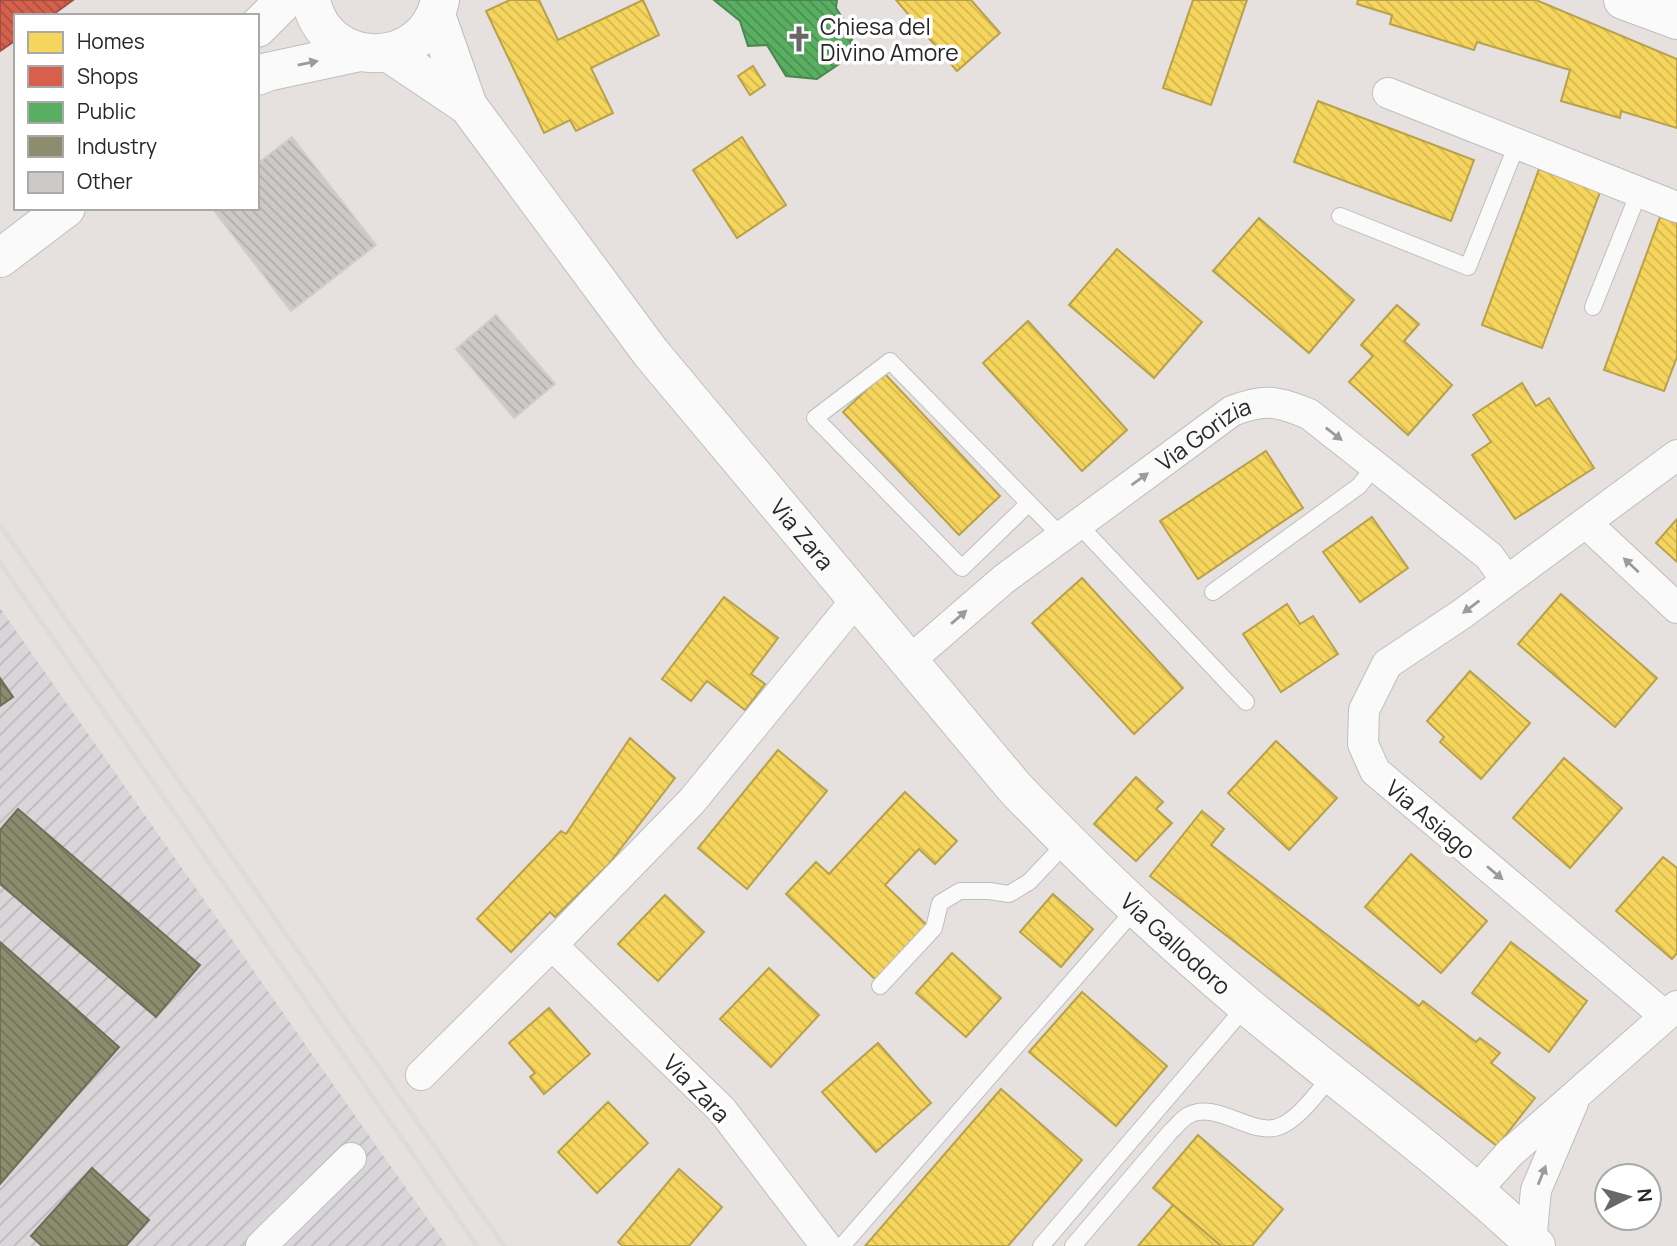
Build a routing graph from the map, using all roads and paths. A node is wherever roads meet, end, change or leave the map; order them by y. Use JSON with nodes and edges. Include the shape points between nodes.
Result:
{"nodes":[{"id":1,"x":285,"y":0,"type":"edge"},
{"id":2,"x":311,"y":0,"type":"edge"},
{"id":3,"x":1623,"y":0,"type":"edge"},
{"id":4,"x":438,"y":7,"type":"edge"},
{"id":5,"x":1677,"y":20,"type":"edge"},
{"id":6,"x":259,"y":26,"type":"edge"},
{"id":7,"x":374,"y":52,"type":"junction"},
{"id":8,"x":259,"y":76,"type":"edge"},
{"id":9,"x":1388,"y":93,"type":"dead end"},
{"id":10,"x":468,"y":106,"type":"junction"},
{"id":11,"x":1517,"y":144,"type":"junction"},
{"id":12,"x":1639,"y":192,"type":"junction"},
{"id":13,"x":1677,"y":207,"type":"edge"},
{"id":14,"x":63,"y":210,"type":"edge"},
{"id":15,"x":1340,"y":216,"type":"dead end"},
{"id":16,"x":3,"y":255,"type":"edge"},
{"id":17,"x":1593,"y":307,"type":"dead end"},
{"id":18,"x":1677,"y":455,"type":"edge"},
{"id":19,"x":1375,"y":466,"type":"junction"},
{"id":20,"x":1029,"y":503,"type":"junction"},
{"id":21,"x":1586,"y":523,"type":"junction"},
{"id":22,"x":1070,"y":530,"type":"junction"},
{"id":23,"x":1506,"y":580,"type":"junction"},
{"id":24,"x":1213,"y":592,"type":"dead end"},
{"id":25,"x":856,"y":600,"type":"junction"},
{"id":26,"x":1677,"y":608,"type":"edge"},
{"id":27,"x":908,"y":662,"type":"junction"},
{"id":28,"x":1246,"y":702,"type":"dead end"},
{"id":29,"x":1067,"y":842,"type":"junction"},
{"id":30,"x":1137,"y":907,"type":"junction"},
{"id":31,"x":552,"y":945,"type":"junction"},
{"id":32,"x":880,"y":986,"type":"dead end"},
{"id":33,"x":1247,"y":1005,"type":"junction"},
{"id":34,"x":1671,"y":1011,"type":"edge"},
{"id":35,"x":1333,"y":1074,"type":"junction"},
{"id":36,"x":421,"y":1075,"type":"dead end"},
{"id":37,"x":1578,"y":1092,"type":"junction"},
{"id":38,"x":351,"y":1158,"type":"dead end"},
{"id":39,"x":1476,"y":1191,"type":"junction"},
{"id":40,"x":1533,"y":1244,"type":"edge"},
{"id":41,"x":261,"y":1246,"type":"edge"},
{"id":42,"x":826,"y":1246,"type":"edge"},
{"id":43,"x":842,"y":1246,"type":"edge"},
{"id":44,"x":1041,"y":1246,"type":"edge"},
{"id":45,"x":1073,"y":1246,"type":"edge"}],
"edges":[{"from":1,"to":6,"type":"main road"},
{"from":2,"to":7,"type":"main road","name":"Via Zara","via":[[329,36],[344,46]]},
{"from":3,"to":5,"type":"main road"},
{"from":4,"to":7,"type":"main road","via":[[416,40],[403,48]]},
{"from":4,"to":10,"type":"main road","name":"Via Zara"},
{"from":8,"to":7,"type":"main road","one_way":true},
{"from":7,"to":10,"type":"main road","name":"Via Zara"},
{"from":9,"to":11,"type":"street"},
{"from":10,"to":25,"type":"main road","name":"Via Zara","via":[[651,353]]},
{"from":11,"to":12,"type":"street"},
{"from":11,"to":15,"type":"lane","via":[[1468,267]]},
{"from":12,"to":13,"type":"street"},
{"from":12,"to":17,"type":"lane"},
{"from":14,"to":16,"type":"main road"},
{"from":18,"to":21,"type":"street","name":"Via Asiago"},
{"from":22,"to":19,"type":"street","name":"Via Gorizia","one_way":true,"via":[[1232,411],[1255,402],[1284,404],[1309,414]]},
{"from":19,"to":23,"type":"street","name":"Via Gorizia","via":[[1489,556]]},
{"from":19,"to":24,"type":"lane","via":[[1359,486]]},
{"from":20,"to":20,"type":"lane","via":[[962,568],[815,418],[890,361]]},
{"from":20,"to":22,"type":"lane"},
{"from":21,"to":23,"type":"street","name":"Via Asiago"},
{"from":26,"to":21,"type":"street","one_way":true},
{"from":27,"to":22,"type":"street","name":"Via Gorizia","one_way":true,"via":[[1004,579]]},
{"from":22,"to":28,"type":"lane"},
{"from":23,"to":34,"type":"street","name":"Via Asiago","one_way":true,"via":[[1387,664],[1364,710],[1363,744],[1375,771]]},
{"from":25,"to":27,"type":"main road","name":"Via Gallodoro"},
{"from":25,"to":31,"type":"street","via":[[692,801]]},
{"from":27,"to":29,"type":"main road","name":"Via Gallodoro"},
{"from":29,"to":30,"type":"main road","name":"Via Gallodoro"},
{"from":29,"to":32,"type":"lane","via":[[1030,882],[1009,894],[960,891],[940,903],[934,928]]},
{"from":30,"to":33,"type":"main road","name":"Via Gallodoro"},
{"from":30,"to":43,"type":"lane"},
{"from":31,"to":36,"type":"street"},
{"from":31,"to":42,"type":"street","name":"Via Zara","via":[[722,1110]]},
{"from":33,"to":35,"type":"main road","name":"Via Gallodoro"},
{"from":33,"to":44,"type":"lane"},
{"from":34,"to":37,"type":"street","name":"Via Asiago"},
{"from":35,"to":39,"type":"main road","name":"Via Gallodoro"},
{"from":35,"to":45,"type":"lane","via":[[1293,1119],[1277,1128],[1256,1127],[1206,1112],[1188,1115]]},
{"from":37,"to":39,"type":"street","name":"Via Asiago","via":[[1510,1153]]},
{"from":40,"to":37,"type":"street","name":"Via Asiago","one_way":true,"via":[[1536,1190]]},
{"from":38,"to":41,"type":"street"},
{"from":39,"to":40,"type":"main road","name":"Via Gallodoro"}]}
